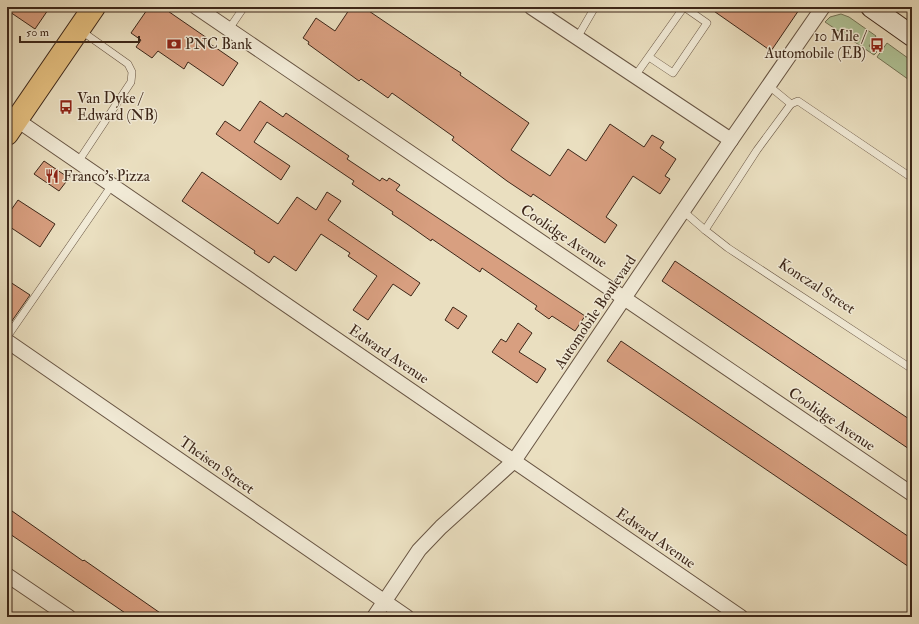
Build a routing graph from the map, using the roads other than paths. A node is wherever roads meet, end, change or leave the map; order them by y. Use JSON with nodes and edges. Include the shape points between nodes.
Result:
{"nodes":[{"id":1,"x":94,"y":7,"type":"edge"},
{"id":2,"x":196,"y":7,"type":"edge"},
{"id":3,"x":244,"y":7,"type":"edge"},
{"id":4,"x":531,"y":7,"type":"edge"},
{"id":5,"x":596,"y":7,"type":"edge"},
{"id":6,"x":823,"y":7,"type":"edge"},
{"id":7,"x":871,"y":7,"type":"edge"},
{"id":8,"x":548,"y":12,"type":"edge"},
{"id":9,"x":79,"y":29,"type":"junction"},
{"id":10,"x":229,"y":29,"type":"junction"},
{"id":11,"x":912,"y":36,"type":"edge"},
{"id":12,"x":577,"y":38,"type":"junction"},
{"id":13,"x":649,"y":57,"type":"junction"},
{"id":14,"x":635,"y":76,"type":"junction"},
{"id":15,"x":769,"y":86,"type":"junction"},
{"id":16,"x":791,"y":104,"type":"junction"},
{"id":17,"x":12,"y":127,"type":"edge"},
{"id":18,"x":731,"y":140,"type":"junction"},
{"id":19,"x":78,"y":162,"type":"junction"},
{"id":20,"x":912,"y":178,"type":"edge"},
{"id":21,"x":112,"y":185,"type":"junction"},
{"id":22,"x":683,"y":211,"type":"junction"},
{"id":23,"x":705,"y":230,"type":"junction"},
{"id":24,"x":625,"y":298,"type":"junction"},
{"id":25,"x":7,"y":337,"type":"edge"},
{"id":26,"x":7,"y":341,"type":"edge"},
{"id":27,"x":912,"y":369,"type":"edge"},
{"id":28,"x":514,"y":461,"type":"junction"},
{"id":29,"x":912,"y":494,"type":"edge"},
{"id":30,"x":7,"y":575,"type":"edge"},
{"id":31,"x":384,"y":602,"type":"junction"},
{"id":32,"x":70,"y":617,"type":"edge"},
{"id":33,"x":374,"y":617,"type":"edge"},
{"id":34,"x":407,"y":617,"type":"edge"},
{"id":35,"x":741,"y":617,"type":"edge"}],
"edges":[{"from":1,"to":9,"type":"main road"},
{"from":2,"to":10,"type":"street","name":"Coolidge Avenue"},
{"from":3,"to":10,"type":"lane"},
{"from":4,"to":8,"type":"street"},
{"from":5,"to":12,"type":"lane"},
{"from":6,"to":15,"type":"street","name":"Automobile Boulevard"},
{"from":7,"to":11,"type":"main road"},
{"from":8,"to":12,"type":"street"},
{"from":9,"to":17,"type":"main road"},
{"from":9,"to":19,"type":"lane","via":[[128,64],[132,72],[131,82]]},
{"from":10,"to":24,"type":"street","name":"Coolidge Avenue"},
{"from":12,"to":14,"type":"street"},
{"from":13,"to":13,"type":"lane","via":[[684,8],[707,24],[673,73]]},
{"from":13,"to":14,"type":"lane"},
{"from":14,"to":18,"type":"street"},
{"from":15,"to":16,"type":"lane"},
{"from":15,"to":18,"type":"street","name":"Automobile Boulevard"},
{"from":16,"to":20,"type":"lane","via":[[798,101]]},
{"from":16,"to":23,"type":"lane","via":[[757,150]]},
{"from":17,"to":19,"type":"street","name":"Edward Avenue"},
{"from":18,"to":22,"type":"street","name":"Automobile Boulevard"},
{"from":19,"to":21,"type":"street","name":"Edward Avenue"},
{"from":21,"to":25,"type":"lane"},
{"from":21,"to":28,"type":"street","name":"Edward Avenue"},
{"from":22,"to":23,"type":"lane","name":"Konczal Street"},
{"from":22,"to":24,"type":"street","name":"Automobile Boulevard"},
{"from":23,"to":27,"type":"lane","name":"Konczal Street","via":[[728,248]]},
{"from":24,"to":28,"type":"street","name":"Automobile Boulevard"},
{"from":24,"to":29,"type":"street","name":"Coolidge Avenue"},
{"from":26,"to":31,"type":"street","name":"Theisen Street"},
{"from":28,"to":31,"type":"street","name":"Automobile Boulevard","via":[[419,550]]},
{"from":28,"to":35,"type":"street","name":"Edward Avenue"},
{"from":30,"to":32,"type":"street"},
{"from":31,"to":33,"type":"street","name":"Automobile Boulevard"},
{"from":31,"to":34,"type":"street","name":"Theisen Street"}]}
